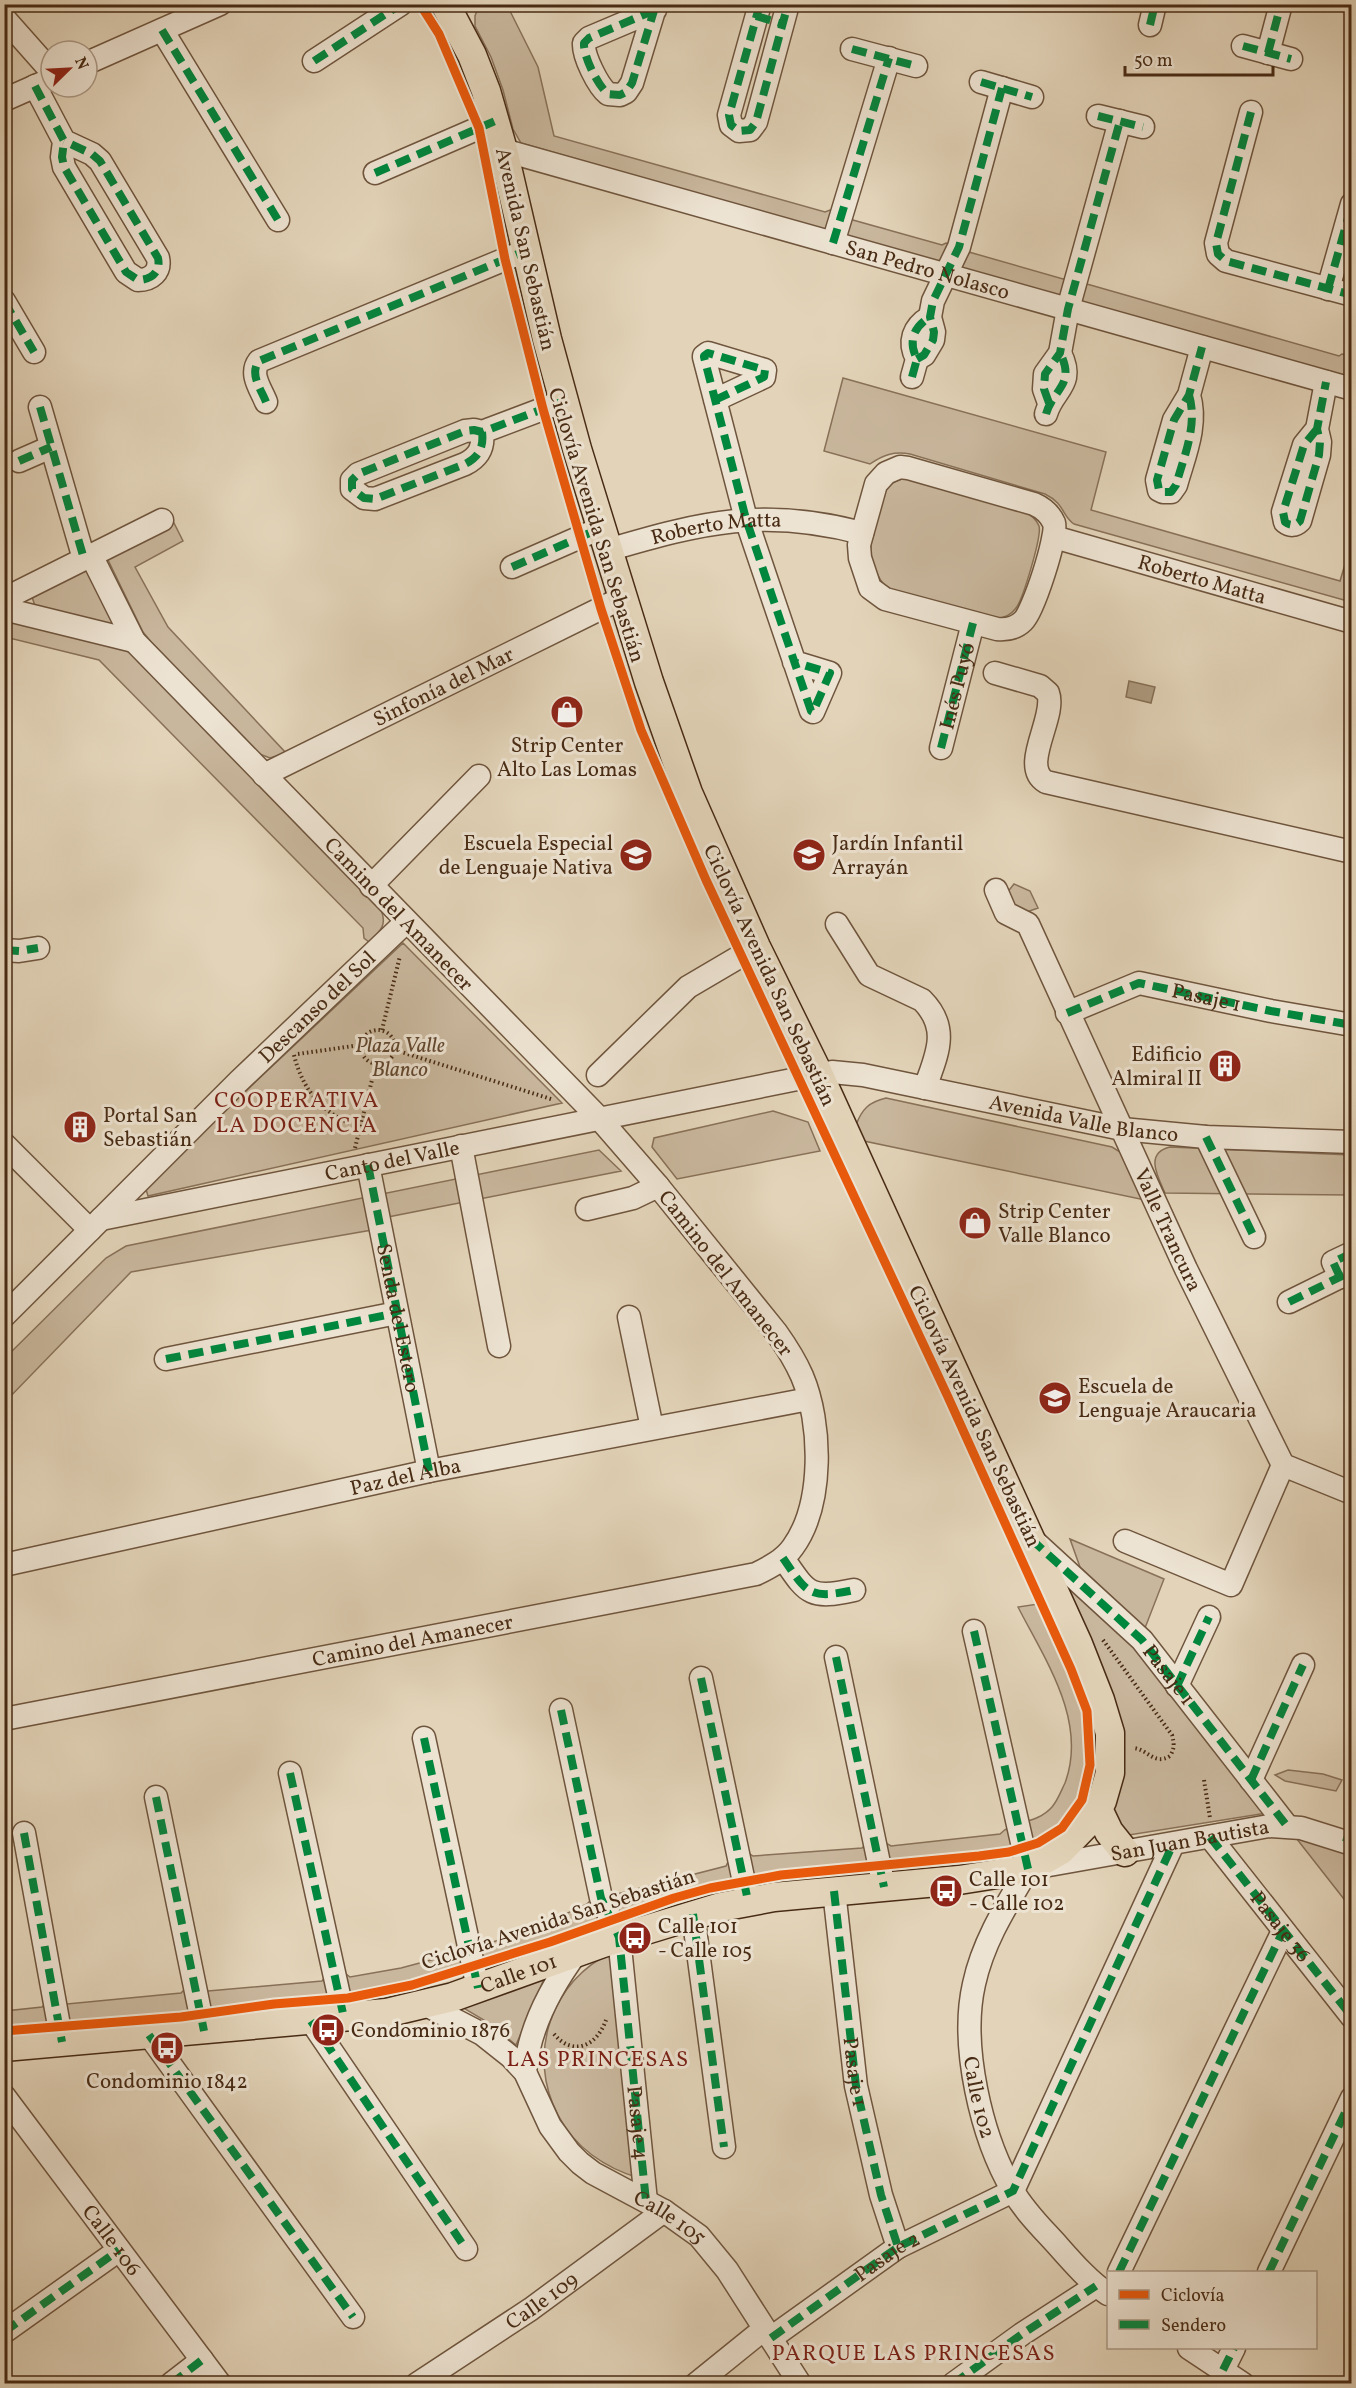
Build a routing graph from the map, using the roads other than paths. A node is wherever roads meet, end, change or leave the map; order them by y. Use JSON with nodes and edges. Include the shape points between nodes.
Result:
{"nodes":[{"id":1,"x":220,"y":4,"type":"edge"},
{"id":2,"x":401,"y":4,"type":"edge"},
{"id":3,"x":445,"y":4,"type":"edge"},
{"id":4,"x":1281,"y":4,"type":"edge"},
{"id":5,"x":758,"y":10,"type":"edge"},
{"id":6,"x":786,"y":14,"type":"edge"},
{"id":7,"x":4,"y":18,"type":"edge"},
{"id":8,"x":162,"y":30,"type":"junction"},
{"id":9,"x":1243,"y":46,"type":"dead end"},
{"id":10,"x":852,"y":49,"type":"dead end"},
{"id":11,"x":1268,"y":52,"type":"junction"},
{"id":12,"x":99,"y":58,"type":"edge"},
{"id":13,"x":889,"y":58,"type":"junction"},
{"id":14,"x":1291,"y":59,"type":"dead end"},
{"id":15,"x":314,"y":61,"type":"dead end"},
{"id":16,"x":916,"y":66,"type":"dead end"},
{"id":17,"x":39,"y":69,"type":"edge"},
{"id":18,"x":39,"y":82,"type":"edge"},
{"id":19,"x":1032,"y":97,"type":"dead end"},
{"id":20,"x":52,"y":99,"type":"edge"},
{"id":21,"x":4,"y":100,"type":"edge"},
{"id":22,"x":1251,"y":112,"type":"dead end"},
{"id":23,"x":1098,"y":116,"type":"dead end"},
{"id":24,"x":495,"y":121,"type":"junction"},
{"id":25,"x":1120,"y":121,"type":"junction"},
{"id":26,"x":1143,"y":127,"type":"dead end"},
{"id":27,"x":64,"y":141,"type":"junction"},
{"id":28,"x":503,"y":150,"type":"junction"},
{"id":29,"x":375,"y":173,"type":"dead end"},
{"id":30,"x":1352,"y":204,"type":"edge"},
{"id":31,"x":278,"y":220,"type":"dead end"},
{"id":32,"x":833,"y":243,"type":"junction"},
{"id":33,"x":525,"y":251,"type":"junction"},
{"id":34,"x":945,"y":275,"type":"junction"},
{"id":35,"x":1328,"y":289,"type":"junction"},
{"id":36,"x":1352,"y":295,"type":"edge"},
{"id":37,"x":4,"y":301,"type":"edge"},
{"id":38,"x":1068,"y":309,"type":"junction"},
{"id":39,"x":1202,"y":347,"type":"junction"},
{"id":40,"x":34,"y":352,"type":"dead end"},
{"id":41,"x":914,"y":368,"type":"dead end"},
{"id":42,"x":1326,"y":382,"type":"junction"},
{"id":43,"x":1352,"y":389,"type":"edge"},
{"id":44,"x":1189,"y":395,"type":"dead end"},
{"id":45,"x":715,"y":400,"type":"dead end"},
{"id":46,"x":564,"y":401,"type":"junction"},
{"id":47,"x":266,"y":402,"type":"dead end"},
{"id":48,"x":40,"y":407,"type":"dead end"},
{"id":49,"x":1048,"y":409,"type":"dead end"},
{"id":50,"x":1317,"y":429,"type":"dead end"},
{"id":51,"x":482,"y":432,"type":"junction"},
{"id":52,"x":51,"y":447,"type":"junction"},
{"id":53,"x":19,"y":460,"type":"dead end"},
{"id":54,"x":746,"y":519,"type":"junction"},
{"id":55,"x":162,"y":520,"type":"dead end"},
{"id":56,"x":862,"y":533,"type":"junction"},
{"id":57,"x":1054,"y":537,"type":"junction"},
{"id":58,"x":605,"y":539,"type":"junction"},
{"id":59,"x":87,"y":557,"type":"junction"},
{"id":60,"x":512,"y":567,"type":"dead end"},
{"id":61,"x":622,"y":598,"type":"junction"},
{"id":62,"x":4,"y":599,"type":"edge"},
{"id":63,"x":4,"y":609,"type":"edge"},
{"id":64,"x":1352,"y":622,"type":"edge"},
{"id":65,"x":974,"y":623,"type":"junction"},
{"id":66,"x":134,"y":641,"type":"junction"},
{"id":67,"x":794,"y":662,"type":"dead end"},
{"id":68,"x":995,"y":673,"type":"dead end"},
{"id":69,"x":941,"y":748,"type":"dead end"},
{"id":70,"x":264,"y":775,"type":"junction"},
{"id":71,"x":479,"y":776,"type":"dead end"},
{"id":72,"x":1352,"y":852,"type":"edge"},
{"id":73,"x":371,"y":885,"type":"junction"},
{"id":74,"x":996,"y":890,"type":"dead end"},
{"id":75,"x":837,"y":924,"type":"dead end"},
{"id":76,"x":401,"y":927,"type":"junction"},
{"id":77,"x":756,"y":947,"type":"junction"},
{"id":78,"x":38,"y":948,"type":"dead end"},
{"id":79,"x":4,"y":950,"type":"edge"},
{"id":80,"x":1067,"y":1013,"type":"junction"},
{"id":81,"x":1352,"y":1025,"type":"edge"},
{"id":82,"x":818,"y":1074,"type":"junction"},
{"id":83,"x":598,"y":1076,"type":"dead end"},
{"id":84,"x":925,"y":1088,"type":"junction"},
{"id":85,"x":599,"y":1118,"type":"junction"},
{"id":86,"x":1122,"y":1130,"type":"junction"},
{"id":87,"x":1206,"y":1137,"type":"junction"},
{"id":88,"x":1352,"y":1142,"type":"edge"},
{"id":89,"x":4,"y":1144,"type":"edge"},
{"id":90,"x":461,"y":1146,"type":"junction"},
{"id":91,"x":359,"y":1166,"type":"junction"},
{"id":92,"x":658,"y":1186,"type":"junction"},
{"id":93,"x":587,"y":1209,"type":"dead end"},
{"id":94,"x":95,"y":1225,"type":"junction"},
{"id":95,"x":1254,"y":1237,"type":"dead end"},
{"id":96,"x":1352,"y":1253,"type":"edge"},
{"id":97,"x":1346,"y":1274,"type":"edge"},
{"id":98,"x":1289,"y":1302,"type":"dead end"},
{"id":99,"x":397,"y":1313,"type":"junction"},
{"id":100,"x":4,"y":1316,"type":"edge"},
{"id":101,"x":629,"y":1317,"type":"dead end"},
{"id":102,"x":499,"y":1346,"type":"dead end"},
{"id":103,"x":166,"y":1359,"type":"dead end"},
{"id":104,"x":809,"y":1399,"type":"junction"},
{"id":105,"x":652,"y":1428,"type":"junction"},
{"id":106,"x":1283,"y":1466,"type":"junction"},
{"id":107,"x":429,"y":1471,"type":"junction"},
{"id":108,"x":1352,"y":1493,"type":"edge"},
{"id":109,"x":1031,"y":1539,"type":"junction"},
{"id":110,"x":1125,"y":1541,"type":"dead end"},
{"id":111,"x":783,"y":1558,"type":"junction"},
{"id":112,"x":4,"y":1565,"type":"edge"},
{"id":113,"x":854,"y":1590,"type":"dead end"},
{"id":114,"x":1209,"y":1617,"type":"dead end"},
{"id":115,"x":974,"y":1631,"type":"dead end"},
{"id":116,"x":836,"y":1658,"type":"dead end"},
{"id":117,"x":1303,"y":1665,"type":"dead end"},
{"id":118,"x":701,"y":1678,"type":"dead end"},
{"id":119,"x":1177,"y":1686,"type":"junction"},
{"id":120,"x":561,"y":1710,"type":"dead end"},
{"id":121,"x":4,"y":1719,"type":"edge"},
{"id":122,"x":424,"y":1738,"type":"dead end"},
{"id":123,"x":290,"y":1773,"type":"dead end"},
{"id":124,"x":1251,"y":1780,"type":"junction"},
{"id":125,"x":156,"y":1797,"type":"dead end"},
{"id":126,"x":1098,"y":1809,"type":"junction"},
{"id":127,"x":1287,"y":1826,"type":"junction"},
{"id":128,"x":1210,"y":1830,"type":"junction"},
{"id":129,"x":24,"y":1833,"type":"dead end"},
{"id":130,"x":1350,"y":1836,"type":"edge"},
{"id":131,"x":1173,"y":1844,"type":"junction"},
{"id":132,"x":1125,"y":1852,"type":"junction"},
{"id":133,"x":1028,"y":1869,"type":"junction"},
{"id":134,"x":884,"y":1887,"type":"junction"},
{"id":135,"x":834,"y":1891,"type":"junction"},
{"id":136,"x":748,"y":1901,"type":"junction"},
{"id":137,"x":693,"y":1914,"type":"junction"},
{"id":138,"x":1283,"y":1930,"type":"junction"},
{"id":139,"x":619,"y":1937,"type":"junction"},
{"id":140,"x":577,"y":1952,"type":"junction"},
{"id":141,"x":478,"y":1988,"type":"junction"},
{"id":142,"x":426,"y":2005,"type":"junction"},
{"id":143,"x":1352,"y":2017,"type":"edge"},
{"id":144,"x":344,"y":2018,"type":"junction"},
{"id":145,"x":311,"y":2021,"type":"junction"},
{"id":146,"x":204,"y":2031,"type":"junction"},
{"id":147,"x":149,"y":2035,"type":"junction"},
{"id":148,"x":62,"y":2042,"type":"junction"},
{"id":149,"x":15,"y":2046,"type":"edge"},
{"id":150,"x":4,"y":2066,"type":"edge"},
{"id":151,"x":525,"y":2072,"type":"junction"},
{"id":152,"x":4,"y":2096,"type":"edge"},
{"id":153,"x":1352,"y":2098,"type":"edge"},
{"id":154,"x":724,"y":2147,"type":"dead end"},
{"id":155,"x":1013,"y":2191,"type":"junction"},
{"id":156,"x":655,"y":2206,"type":"junction"},
{"id":157,"x":898,"y":2247,"type":"junction"},
{"id":158,"x":466,"y":2249,"type":"dead end"},
{"id":159,"x":119,"y":2250,"type":"junction"},
{"id":160,"x":1119,"y":2271,"type":"edge"},
{"id":161,"x":1269,"y":2271,"type":"edge"},
{"id":162,"x":1102,"y":2290,"type":"edge"},
{"id":163,"x":353,"y":2317,"type":"dead end"},
{"id":164,"x":4,"y":2332,"type":"edge"},
{"id":165,"x":768,"y":2334,"type":"junction"},
{"id":166,"x":1191,"y":2349,"type":"edge"},
{"id":167,"x":1234,"y":2349,"type":"edge"},
{"id":168,"x":202,"y":2360,"type":"junction"},
{"id":169,"x":1223,"y":2370,"type":"junction"},
{"id":170,"x":171,"y":2384,"type":"edge"},
{"id":171,"x":220,"y":2384,"type":"edge"},
{"id":172,"x":417,"y":2384,"type":"edge"},
{"id":173,"x":696,"y":2384,"type":"edge"},
{"id":174,"x":800,"y":2384,"type":"edge"},
{"id":175,"x":953,"y":2384,"type":"edge"},
{"id":176,"x":1243,"y":2384,"type":"edge"}],
"edges":[{"from":1,"to":8,"type":"street"},
{"from":2,"to":15,"type":"street"},
{"from":3,"to":24,"type":"main road","name":"Avenida San Sebastián","via":[[472,55]]},
{"from":4,"to":11,"type":"street"},
{"from":5,"to":6,"type":"street"},
{"from":5,"to":6,"type":"street","via":[[729,115],[731,125],[739,131],[750,130],[756,122]]},
{"from":7,"to":17,"type":"street"},
{"from":8,"to":12,"type":"street"},
{"from":8,"to":31,"type":"street"},
{"from":9,"to":11,"type":"street"},
{"from":10,"to":13,"type":"street"},
{"from":11,"to":14,"type":"street"},
{"from":13,"to":16,"type":"street"},
{"from":13,"to":32,"type":"street"},
{"from":18,"to":21,"type":"street"},
{"from":19,"to":34,"type":"street","via":[[991,85],[959,247]]},
{"from":20,"to":27,"type":"street"},
{"from":22,"to":35,"type":"street","via":[[1216,243],[1218,254],[1226,261]]},
{"from":23,"to":25,"type":"street"},
{"from":24,"to":28,"type":"main road","name":"Avenida San Sebastián"},
{"from":24,"to":29,"type":"street"},
{"from":25,"to":26,"type":"street"},
{"from":25,"to":38,"type":"street"},
{"from":27,"to":27,"type":"street","via":[[64,167],[126,272],[138,280],[152,276],[158,268],[158,258],[100,160]]},
{"from":28,"to":32,"type":"street","name":"San Pedro Nolasco"},
{"from":28,"to":33,"type":"main road","name":"Avenida San Sebastián"},
{"from":30,"to":35,"type":"street"},
{"from":32,"to":34,"type":"street","name":"San Pedro Nolasco"},
{"from":33,"to":46,"type":"main road","name":"Avenida San Sebastián"},
{"from":33,"to":47,"type":"street","via":[[259,362],[255,376]]},
{"from":34,"to":38,"type":"street","name":"San Pedro Nolasco"},
{"from":34,"to":41,"type":"street","via":[[930,317],[913,334]]},
{"from":35,"to":36,"type":"street"},
{"from":37,"to":40,"type":"street"},
{"from":38,"to":39,"type":"street","name":"San Pedro Nolasco"},
{"from":38,"to":49,"type":"street","via":[[1060,353],[1066,378]]},
{"from":39,"to":42,"type":"street","name":"San Pedro Nolasco"},
{"from":39,"to":44,"type":"street"},
{"from":42,"to":43,"type":"street","name":"San Pedro Nolasco"},
{"from":42,"to":50,"type":"street"},
{"from":45,"to":54,"type":"street"},
{"from":46,"to":51,"type":"street"},
{"from":46,"to":58,"type":"main road","name":"Avenida San Sebastián"},
{"from":48,"to":52,"type":"street","name":"Camino del Amanecer"},
{"from":51,"to":51,"type":"street","via":[[465,431],[358,474],[352,480],[352,489],[375,500],[465,464],[482,448]]},
{"from":52,"to":53,"type":"street"},
{"from":52,"to":59,"type":"street","name":"Camino del Amanecer"},
{"from":54,"to":56,"type":"street","name":"Roberto Matta","via":[[806,521]]},
{"from":54,"to":58,"type":"street","name":"Roberto Matta"},
{"from":54,"to":67,"type":"street"},
{"from":55,"to":59,"type":"street"},
{"from":56,"to":57,"type":"street","via":[[876,484],[886,473],[908,468],[1040,507],[1054,523]]},
{"from":56,"to":65,"type":"street","via":[[860,558],[870,588],[877,595]]},
{"from":57,"to":64,"type":"street","name":"Roberto Matta"},
{"from":57,"to":65,"type":"street","via":[[1030,611],[1022,622],[1004,630]]},
{"from":58,"to":60,"type":"street","name":"Roberto Matta"},
{"from":58,"to":61,"type":"main road","name":"Avenida San Sebastián"},
{"from":59,"to":62,"type":"street"},
{"from":59,"to":66,"type":"street","name":"Camino del Amanecer"},
{"from":61,"to":70,"type":"street","name":"Sinfonía del Mar"},
{"from":61,"to":77,"type":"main road","name":"Avenida San Sebastián","via":[[688,793]]},
{"from":63,"to":66,"type":"street"},
{"from":65,"to":69,"type":"street","name":"Inés Puyó"},
{"from":66,"to":70,"type":"street","name":"Camino del Amanecer"},
{"from":68,"to":72,"type":"street","via":[[1040,686],[1048,693],[1050,703],[1036,761],[1039,776],[1046,782]]},
{"from":70,"to":73,"type":"street","name":"Camino del Amanecer"},
{"from":71,"to":73,"type":"street"},
{"from":73,"to":76,"type":"street","name":"Camino del Amanecer"},
{"from":74,"to":80,"type":"street","name":"Valle Trancura","via":[[1006,913],[1028,924]]},
{"from":75,"to":84,"type":"street","via":[[869,975],[929,1007],[939,1028],[940,1042]]},
{"from":76,"to":85,"type":"street","name":"Camino del Amanecer"},
{"from":76,"to":94,"type":"street","name":"Descanso del Sol","via":[[264,1056]]},
{"from":77,"to":82,"type":"main road","name":"Avenida San Sebastián"},
{"from":77,"to":83,"type":"street","via":[[688,987]]},
{"from":78,"to":79,"type":"street"},
{"from":80,"to":81,"type":"street","name":"Pasaje 1","via":[[1139,983]]},
{"from":80,"to":86,"type":"street","name":"Valle Trancura"},
{"from":82,"to":84,"type":"street","name":"Avenida Valle Blanco","via":[[845,1072]]},
{"from":82,"to":85,"type":"street","name":"Canto del Valle"},
{"from":82,"to":109,"type":"main road","name":"Avenida San Sebastián"},
{"from":84,"to":86,"type":"street","name":"Avenida Valle Blanco"},
{"from":85,"to":90,"type":"street","name":"Canto del Valle"},
{"from":85,"to":92,"type":"street","name":"Camino del Amanecer"},
{"from":86,"to":87,"type":"street","name":"Avenida Valle Blanco"},
{"from":86,"to":106,"type":"street","name":"Valle Trancura","via":[[1185,1269]]},
{"from":87,"to":88,"type":"street","name":"Avenida Valle Blanco"},
{"from":87,"to":95,"type":"street"},
{"from":89,"to":94,"type":"street"},
{"from":90,"to":91,"type":"street","name":"Canto del Valle"},
{"from":90,"to":102,"type":"street"},
{"from":91,"to":94,"type":"street","name":"Canto del Valle"},
{"from":91,"to":99,"type":"street","name":"Senda del Estero"},
{"from":92,"to":93,"type":"street","via":[[633,1198]]},
{"from":92,"to":104,"type":"street","name":"Camino del Amanecer","via":[[776,1332],[792,1355]]},
{"from":94,"to":100,"type":"street"},
{"from":96,"to":97,"type":"street","via":[[1333,1262]]},
{"from":97,"to":98,"type":"street"},
{"from":99,"to":103,"type":"street"},
{"from":99,"to":107,"type":"street","name":"Senda del Estero"},
{"from":101,"to":105,"type":"street"},
{"from":104,"to":105,"type":"street","name":"Paz del Alba"},
{"from":104,"to":111,"type":"street","name":"Camino del Amanecer","via":[[817,1454],[813,1493],[801,1532]]},
{"from":105,"to":107,"type":"street","name":"Paz del Alba"},
{"from":106,"to":108,"type":"street"},
{"from":106,"to":110,"type":"street","via":[[1231,1585]]},
{"from":107,"to":112,"type":"street","name":"Paz del Alba"},
{"from":109,"to":119,"type":"street","name":"Pasaje 1","via":[[1142,1640]]},
{"from":109,"to":126,"type":"main road","name":"Avenida San Sebastián","via":[[1078,1644],[1110,1733],[1110,1773]]},
{"from":111,"to":113,"type":"street","via":[[811,1592],[822,1595]]},
{"from":111,"to":121,"type":"street","name":"Camino del Amanecer","via":[[763,1571],[741,1578]]},
{"from":114,"to":119,"type":"street"},
{"from":115,"to":133,"type":"street"},
{"from":116,"to":134,"type":"street"},
{"from":117,"to":124,"type":"street"},
{"from":118,"to":136,"type":"street"},
{"from":119,"to":124,"type":"street","name":"Pasaje 1"},
{"from":120,"to":139,"type":"street","name":"Pasaje 4","via":[[601,1898]]},
{"from":122,"to":141,"type":"street"},
{"from":123,"to":144,"type":"street"},
{"from":124,"to":127,"type":"street","name":"Pasaje 1"},
{"from":125,"to":146,"type":"street"},
{"from":126,"to":132,"type":"main road"},
{"from":126,"to":133,"type":"main road","name":"Avenida San Sebastián","via":[[1074,1838]]},
{"from":127,"to":128,"type":"street","name":"San Juan Bautista"},
{"from":127,"to":130,"type":"street","name":"San Juan Bautista"},
{"from":128,"to":131,"type":"street","name":"San Juan Bautista"},
{"from":128,"to":138,"type":"street","name":"Pasaje 36"},
{"from":129,"to":148,"type":"street"},
{"from":131,"to":132,"type":"street","name":"San Juan Bautista"},
{"from":131,"to":155,"type":"street"},
{"from":132,"to":133,"type":"street","name":"San Juan Bautista"},
{"from":133,"to":134,"type":"main road","name":"Calle 101"},
{"from":133,"to":155,"type":"street","name":"Calle 102","via":[[989,1940],[970,2006],[970,2040],[980,2105]]},
{"from":134,"to":135,"type":"main road","name":"Calle 101"},
{"from":135,"to":136,"type":"main road","name":"Calle 101"},
{"from":135,"to":157,"type":"street","name":"Pasaje 1","via":[[856,2086]]},
{"from":136,"to":137,"type":"main road","name":"Calle 101"},
{"from":137,"to":139,"type":"main road","name":"Calle 101"},
{"from":137,"to":154,"type":"street"},
{"from":138,"to":143,"type":"street","name":"Pasaje 36"},
{"from":138,"to":160,"type":"street"},
{"from":139,"to":140,"type":"main road","name":"Calle 101"},
{"from":139,"to":156,"type":"street","name":"Pasaje 4"},
{"from":140,"to":141,"type":"main road","name":"Calle 101"},
{"from":140,"to":151,"type":"street","via":[[543,2009],[531,2039]]},
{"from":141,"to":142,"type":"main road","name":"Calle 101"},
{"from":142,"to":144,"type":"main road","name":"Calle 101"},
{"from":142,"to":151,"type":"street","name":"Calle 105","via":[[482,2034]]},
{"from":144,"to":145,"type":"main road","name":"Calle 101"},
{"from":145,"to":146,"type":"main road","name":"Calle 101"},
{"from":145,"to":158,"type":"street"},
{"from":146,"to":147,"type":"main road","name":"Calle 101"},
{"from":147,"to":148,"type":"main road","name":"Calle 101"},
{"from":147,"to":163,"type":"street"},
{"from":148,"to":149,"type":"main road","name":"Calle 101"},
{"from":149,"to":150,"type":"street","via":[[17,2051]]},
{"from":151,"to":156,"type":"street","name":"Calle 105","via":[[550,2126],[569,2152],[593,2173]]},
{"from":152,"to":159,"type":"street","name":"Calle 106"},
{"from":153,"to":161,"type":"street"},
{"from":155,"to":157,"type":"street","name":"Pasaje 2"},
{"from":155,"to":162,"type":"street","name":"Calle 102","via":[[1042,2228]]},
{"from":156,"to":165,"type":"street","name":"Calle 105","via":[[699,2236],[713,2251]]},
{"from":156,"to":172,"type":"street","name":"Calle 109","via":[[531,2309]]},
{"from":157,"to":165,"type":"street","name":"Pasaje 2"},
{"from":159,"to":164,"type":"street"},
{"from":159,"to":168,"type":"street","name":"Calle 106"},
{"from":162,"to":175,"type":"street","via":[[1022,2334]]},
{"from":165,"to":173,"type":"street","name":"Pasaje 2"},
{"from":165,"to":174,"type":"street","name":"Calle 105"},
{"from":166,"to":169,"type":"street"},
{"from":167,"to":169,"type":"street"},
{"from":168,"to":170,"type":"street"},
{"from":168,"to":171,"type":"street","name":"Calle 106"},
{"from":169,"to":176,"type":"street"}]}
